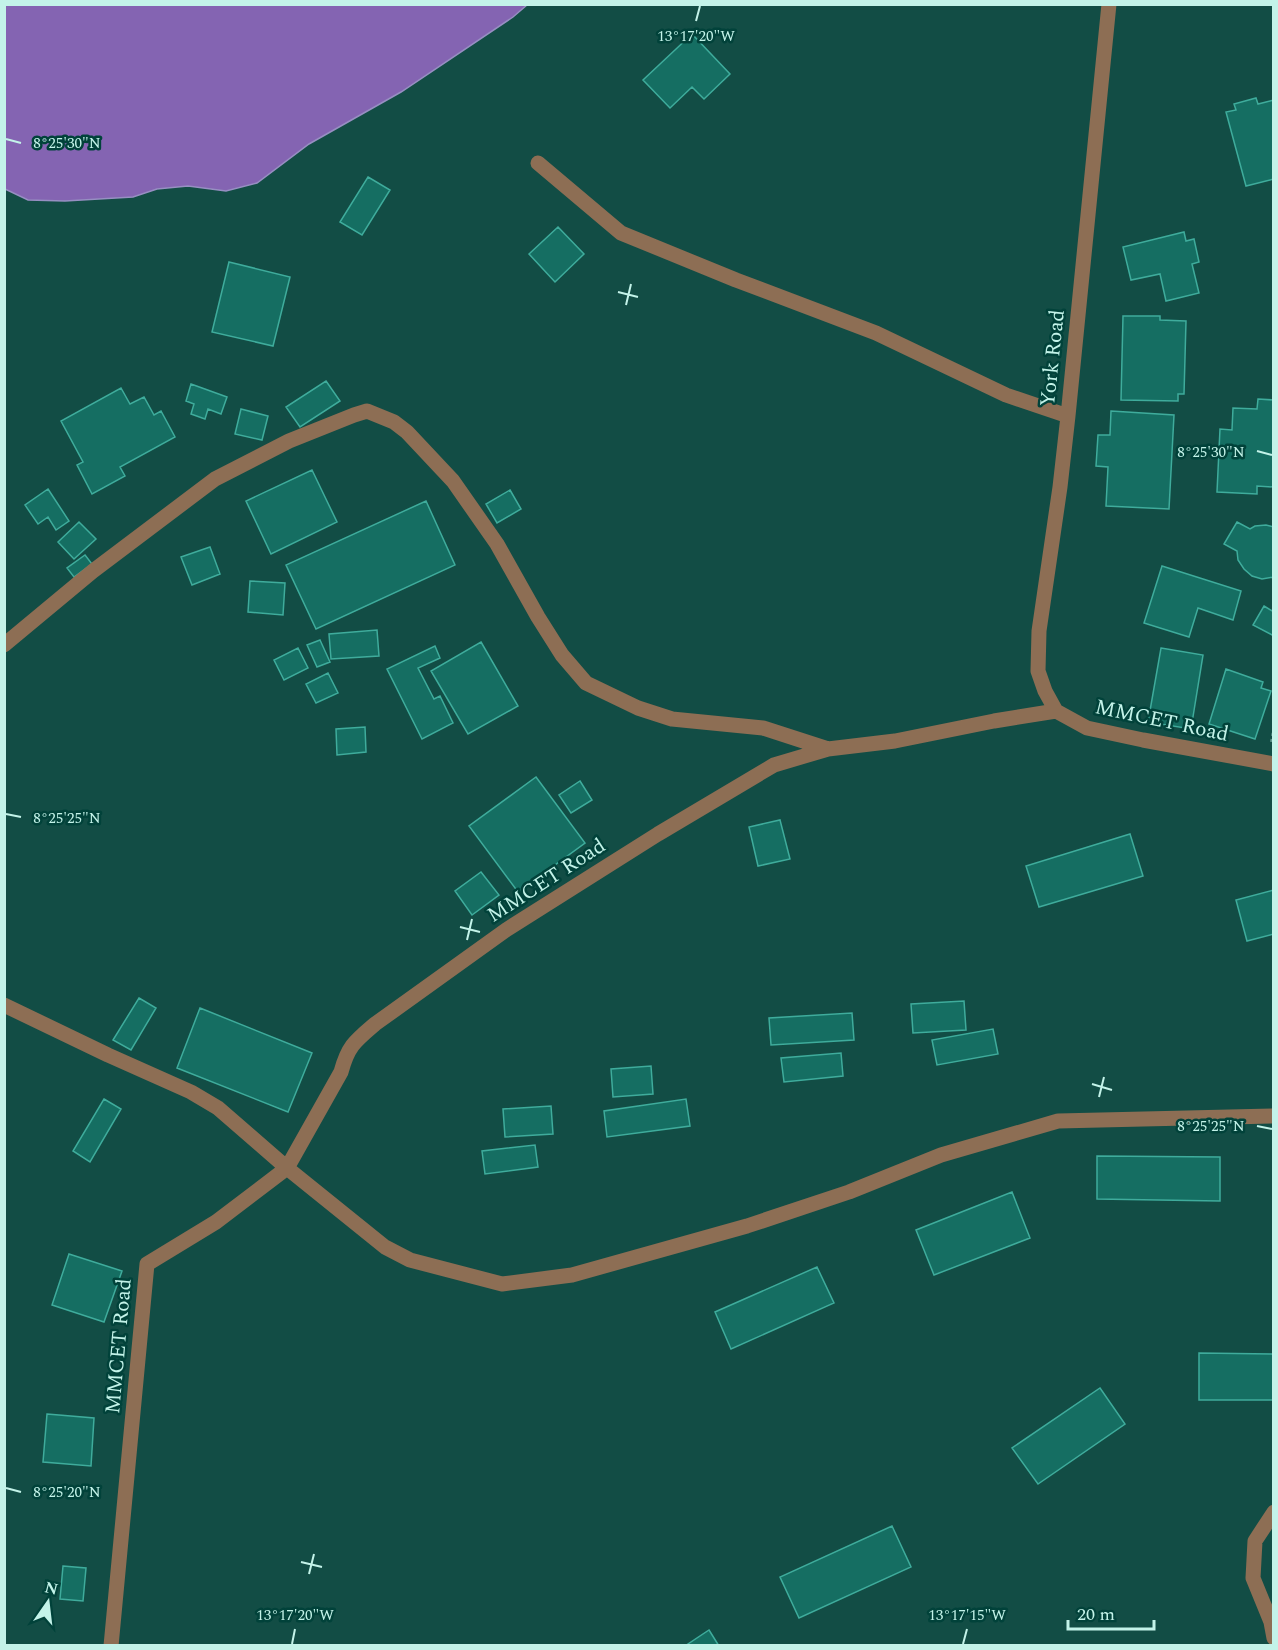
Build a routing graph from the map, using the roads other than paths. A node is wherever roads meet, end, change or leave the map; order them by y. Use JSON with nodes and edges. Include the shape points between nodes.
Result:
{"nodes":[{"id":1,"x":1109,"y":4,"type":"edge"},
{"id":2,"x":537,"y":163,"type":"dead end"},
{"id":3,"x":1068,"y":416,"type":"junction"},
{"id":4,"x":4,"y":645,"type":"edge"},
{"id":5,"x":1056,"y":711,"type":"junction"},
{"id":6,"x":828,"y":749,"type":"junction"},
{"id":7,"x":1274,"y":764,"type":"edge"},
{"id":8,"x":4,"y":1005,"type":"edge"},
{"id":9,"x":1274,"y":1116,"type":"edge"},
{"id":10,"x":287,"y":1168,"type":"junction"},
{"id":11,"x":1274,"y":1512,"type":"edge"},
{"id":12,"x":1274,"y":1638,"type":"edge"},
{"id":13,"x":111,"y":1646,"type":"edge"}],
"edges":[{"from":1,"to":3,"type":"street","name":"York Road"},
{"from":2,"to":3,"type":"street","via":[[621,232],[876,333],[1006,395]]},
{"from":3,"to":5,"type":"street","name":"York Road","via":[[1039,631],[1038,671]]},
{"from":4,"to":6,"type":"street","via":[[93,571],[215,479],[289,441],[367,411],[407,432],[453,482],[497,544],[562,655],[586,683],[672,719],[763,728]]},
{"from":5,"to":6,"type":"street","name":"MMCET Road","via":[[895,741]]},
{"from":5,"to":7,"type":"street","name":"MMCET Road","via":[[1087,728]]},
{"from":6,"to":10,"type":"street","name":"MMCET Road","via":[[774,765],[658,834],[506,930],[375,1024],[354,1041],[345,1055],[341,1072]]},
{"from":8,"to":10,"type":"street","via":[[191,1092],[218,1108]]},
{"from":9,"to":10,"type":"street","via":[[1058,1121],[941,1155],[849,1192],[747,1226],[572,1275],[502,1284],[410,1260],[385,1247]]},
{"from":10,"to":13,"type":"street","name":"MMCET Road","via":[[216,1222],[147,1264]]},
{"from":11,"to":12,"type":"street","via":[[1255,1541],[1253,1578]]}]}
